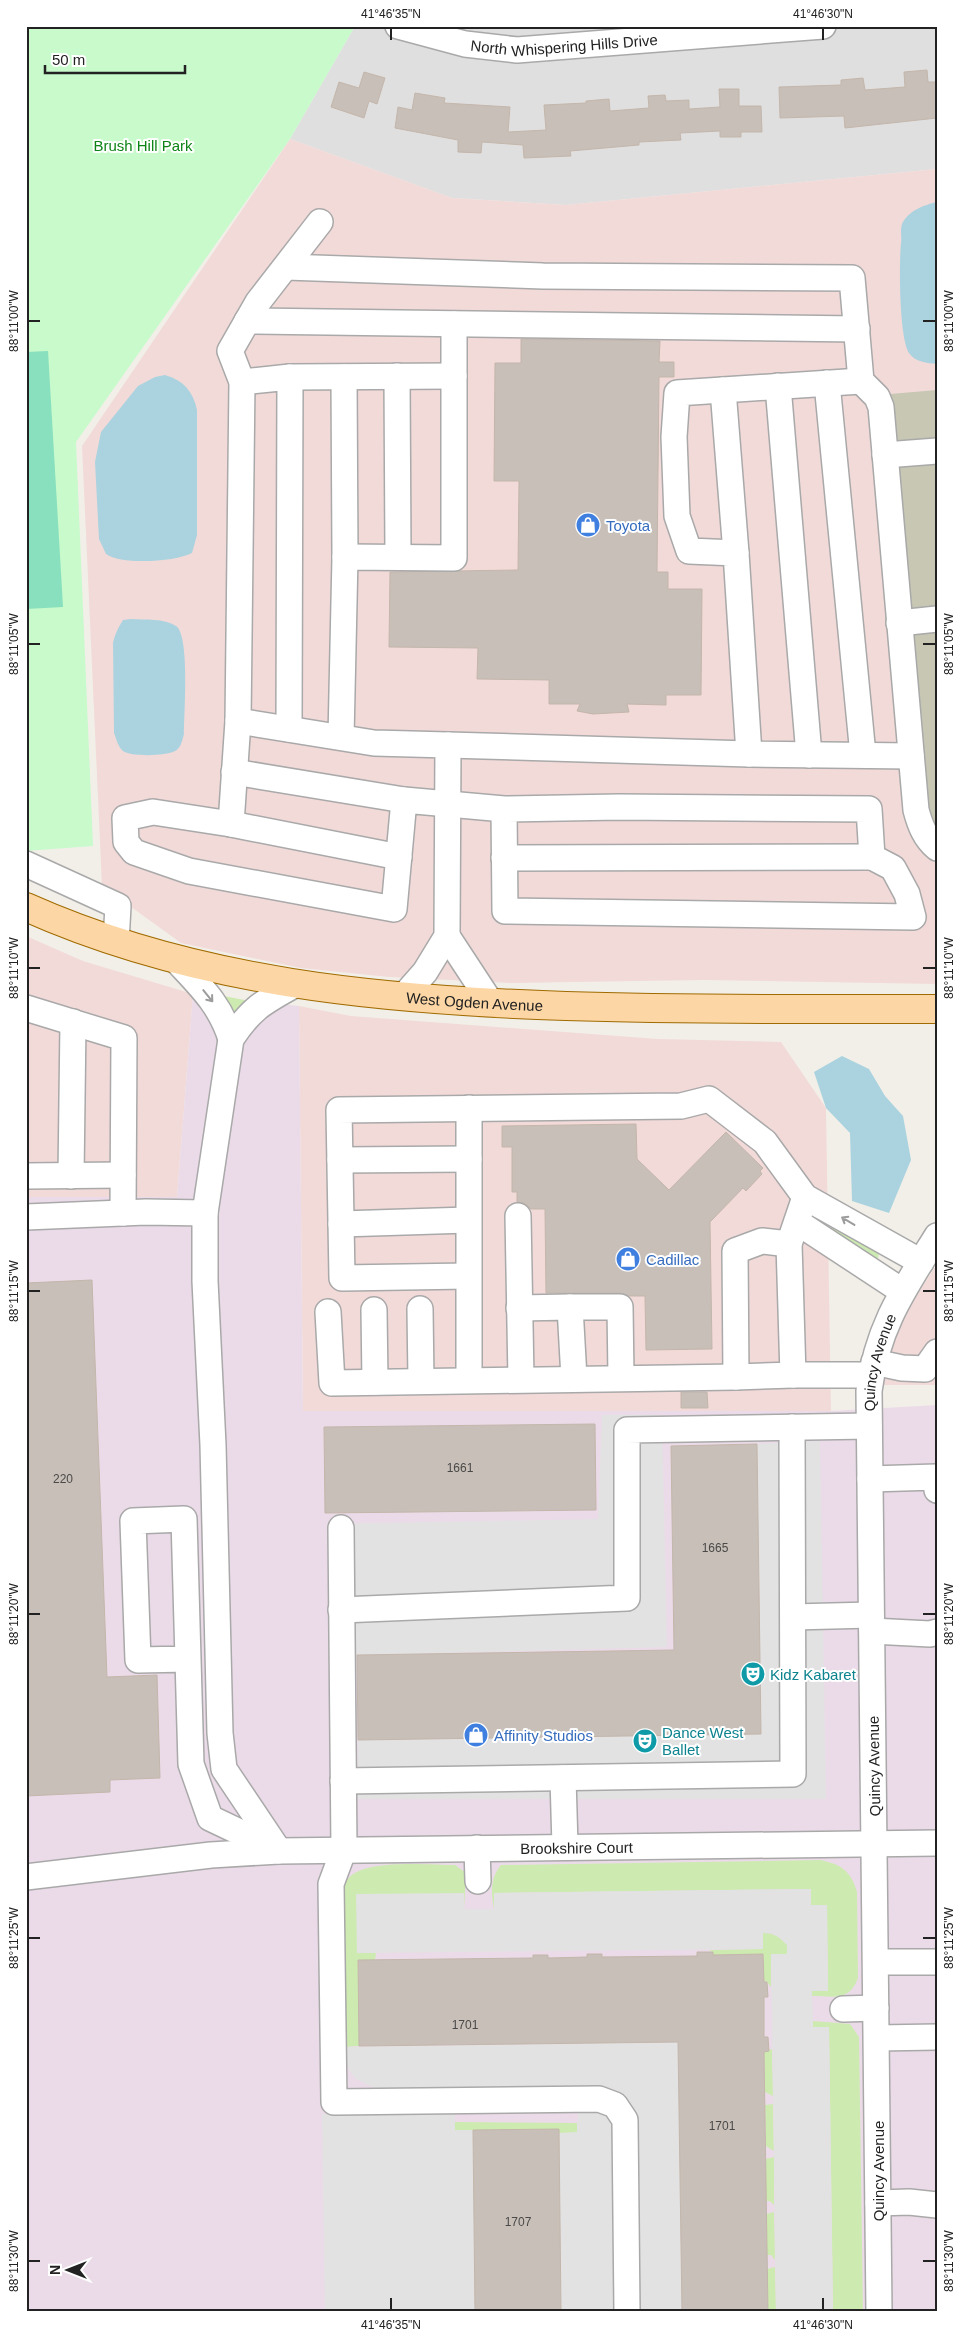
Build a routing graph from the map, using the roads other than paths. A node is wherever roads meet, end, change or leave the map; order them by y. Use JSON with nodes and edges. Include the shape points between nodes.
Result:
{"nodes":[{"id":1,"x":398,"y":26,"type":"edge"},
{"id":2,"x":823,"y":26,"type":"edge"},
{"id":3,"x":320,"y":222,"type":"dead end"},
{"id":4,"x":286,"y":267,"type":"junction"},
{"id":5,"x":247,"y":321,"type":"junction"},
{"id":6,"x":454,"y":324,"type":"junction"},
{"id":7,"x":857,"y":329,"type":"junction"},
{"id":8,"x":397,"y":376,"type":"junction"},
{"id":9,"x":454,"y":376,"type":"junction"},
{"id":10,"x":290,"y":377,"type":"junction"},
{"id":11,"x":344,"y":377,"type":"junction"},
{"id":12,"x":861,"y":381,"type":"junction"},
{"id":13,"x":242,"y":382,"type":"junction"},
{"id":14,"x":827,"y":383,"type":"junction"},
{"id":15,"x":778,"y":386,"type":"junction"},
{"id":16,"x":723,"y":390,"type":"junction"},
{"id":17,"x":937,"y":450,"type":"edge"},
{"id":18,"x":885,"y":455,"type":"junction"},
{"id":19,"x":736,"y":553,"type":"junction"},
{"id":20,"x":345,"y":557,"type":"junction"},
{"id":21,"x":398,"y":557,"type":"junction"},
{"id":22,"x":937,"y":619,"type":"edge"},
{"id":23,"x":900,"y":623,"type":"junction"},
{"id":24,"x":238,"y":721,"type":"junction"},
{"id":25,"x":289,"y":729,"type":"junction"},
{"id":26,"x":340,"y":737,"type":"junction"},
{"id":27,"x":448,"y":745,"type":"junction"},
{"id":28,"x":749,"y":754,"type":"junction"},
{"id":29,"x":809,"y":755,"type":"junction"},
{"id":30,"x":863,"y":755,"type":"junction"},
{"id":31,"x":911,"y":756,"type":"junction"},
{"id":32,"x":234,"y":772,"type":"junction"},
{"id":33,"x":404,"y":800,"type":"junction"},
{"id":34,"x":448,"y":804,"type":"junction"},
{"id":35,"x":504,"y":809,"type":"junction"},
{"id":36,"x":231,"y":824,"type":"junction"},
{"id":37,"x":937,"y":848,"type":"edge"},
{"id":38,"x":399,"y":857,"type":"junction"},
{"id":39,"x":872,"y":857,"type":"junction"},
{"id":40,"x":504,"y":858,"type":"junction"},
{"id":41,"x":26,"y":864,"type":"edge"},
{"id":42,"x":26,"y":907,"type":"edge"},
{"id":43,"x":447,"y":936,"type":"junction"},
{"id":44,"x":116,"y":942,"type":"junction"},
{"id":45,"x":176,"y":960,"type":"junction"},
{"id":46,"x":296,"y":984,"type":"junction"},
{"id":47,"x":403,"y":997,"type":"junction"},
{"id":48,"x":491,"y":1003,"type":"junction"},
{"id":49,"x":26,"y":1008,"type":"edge"},
{"id":50,"x":937,"y":1009,"type":"edge"},
{"id":51,"x":73,"y":1022,"type":"junction"},
{"id":52,"x":231,"y":1039,"type":"junction"},
{"id":53,"x":469,"y":1108,"type":"junction"},
{"id":54,"x":469,"y":1159,"type":"junction"},
{"id":55,"x":340,"y":1160,"type":"junction"},
{"id":56,"x":123,"y":1175,"type":"junction"},
{"id":57,"x":26,"y":1176,"type":"edge"},
{"id":58,"x":71,"y":1176,"type":"junction"},
{"id":59,"x":805,"y":1197,"type":"junction"},
{"id":60,"x":123,"y":1213,"type":"junction"},
{"id":61,"x":205,"y":1213,"type":"junction"},
{"id":62,"x":518,"y":1216,"type":"dead end"},
{"id":63,"x":26,"y":1217,"type":"edge"},
{"id":64,"x":468,"y":1220,"type":"junction"},
{"id":65,"x":341,"y":1224,"type":"junction"},
{"id":66,"x":793,"y":1233,"type":"junction"},
{"id":67,"x":937,"y":1236,"type":"edge"},
{"id":68,"x":921,"y":1262,"type":"junction"},
{"id":69,"x":468,"y":1276,"type":"junction"},
{"id":70,"x":902,"y":1291,"type":"junction"},
{"id":71,"x":570,"y":1307,"type":"junction"},
{"id":72,"x":519,"y":1308,"type":"junction"},
{"id":73,"x":420,"y":1309,"type":"dead end"},
{"id":74,"x":374,"y":1310,"type":"dead end"},
{"id":75,"x":328,"y":1312,"type":"dead end"},
{"id":76,"x":933,"y":1363,"type":"edge"},
{"id":77,"x":873,"y":1368,"type":"junction"},
{"id":78,"x":793,"y":1375,"type":"junction"},
{"id":79,"x":621,"y":1377,"type":"junction"},
{"id":80,"x":736,"y":1377,"type":"junction"},
{"id":81,"x":574,"y":1378,"type":"junction"},
{"id":82,"x":521,"y":1379,"type":"junction"},
{"id":83,"x":469,"y":1380,"type":"junction"},
{"id":84,"x":421,"y":1381,"type":"junction"},
{"id":85,"x":375,"y":1382,"type":"junction"},
{"id":86,"x":869,"y":1426,"type":"junction"},
{"id":87,"x":792,"y":1427,"type":"junction"},
{"id":88,"x":936,"y":1476,"type":"edge"},
{"id":89,"x":870,"y":1479,"type":"junction"},
{"id":90,"x":937,"y":1490,"type":"edge"},
{"id":91,"x":340,"y":1528,"type":"dead end"},
{"id":92,"x":342,"y":1610,"type":"junction"},
{"id":93,"x":793,"y":1617,"type":"junction"},
{"id":94,"x":872,"y":1623,"type":"junction"},
{"id":95,"x":937,"y":1632,"type":"edge"},
{"id":96,"x":188,"y":1659,"type":"junction"},
{"id":97,"x":563,"y":1778,"type":"junction"},
{"id":98,"x":343,"y":1782,"type":"junction"},
{"id":99,"x":875,"y":1843,"type":"junction"},
{"id":100,"x":937,"y":1843,"type":"edge"},
{"id":101,"x":565,"y":1846,"type":"junction"},
{"id":102,"x":477,"y":1848,"type":"junction"},
{"id":103,"x":344,"y":1849,"type":"junction"},
{"id":104,"x":279,"y":1851,"type":"junction"},
{"id":105,"x":26,"y":1877,"type":"edge"},
{"id":106,"x":478,"y":1881,"type":"dead end"},
{"id":107,"x":876,"y":1962,"type":"junction"},
{"id":108,"x":937,"y":1962,"type":"edge"},
{"id":109,"x":876,"y":2008,"type":"junction"},
{"id":110,"x":843,"y":2009,"type":"dead end"},
{"id":111,"x":937,"y":2037,"type":"edge"},
{"id":112,"x":877,"y":2038,"type":"junction"},
{"id":113,"x":878,"y":2203,"type":"junction"},
{"id":114,"x":937,"y":2205,"type":"edge"},
{"id":115,"x":627,"y":2312,"type":"edge"},
{"id":116,"x":879,"y":2312,"type":"edge"}],
"edges":[{"from":1,"to":2,"type":"street","name":"North Whispering Hills Drive","via":[[465,44],[517,50]]},
{"from":3,"to":4,"type":"street"},
{"from":4,"to":5,"type":"street"},
{"from":4,"to":7,"type":"street","via":[[543,276],[852,278]]},
{"from":5,"to":6,"type":"street"},
{"from":5,"to":13,"type":"street","via":[[230,352]]},
{"from":6,"to":7,"type":"street"},
{"from":6,"to":9,"type":"street"},
{"from":7,"to":12,"type":"street"},
{"from":8,"to":9,"type":"street"},
{"from":8,"to":11,"type":"street"},
{"from":8,"to":21,"type":"street"},
{"from":9,"to":21,"type":"street","via":[[454,558]]},
{"from":10,"to":11,"type":"street"},
{"from":10,"to":13,"type":"street"},
{"from":10,"to":25,"type":"street"},
{"from":11,"to":20,"type":"street"},
{"from":12,"to":14,"type":"street"},
{"from":12,"to":18,"type":"street","via":[[877,397]]},
{"from":13,"to":24,"type":"street"},
{"from":14,"to":15,"type":"street"},
{"from":14,"to":30,"type":"street"},
{"from":15,"to":16,"type":"street"},
{"from":15,"to":29,"type":"street"},
{"from":16,"to":19,"type":"street"},
{"from":16,"to":19,"type":"street","via":[[677,393],[674,437],[677,516],[689,552]]},
{"from":17,"to":18,"type":"street"},
{"from":18,"to":23,"type":"street"},
{"from":19,"to":28,"type":"street"},
{"from":20,"to":21,"type":"street"},
{"from":20,"to":26,"type":"street"},
{"from":22,"to":23,"type":"street"},
{"from":23,"to":31,"type":"street"},
{"from":24,"to":25,"type":"street"},
{"from":24,"to":32,"type":"street"},
{"from":25,"to":26,"type":"street"},
{"from":26,"to":27,"type":"street","via":[[374,743]]},
{"from":27,"to":28,"type":"street"},
{"from":27,"to":34,"type":"street"},
{"from":28,"to":29,"type":"street"},
{"from":29,"to":30,"type":"street"},
{"from":30,"to":31,"type":"street"},
{"from":31,"to":37,"type":"street","via":[[919,822],[929,842]]},
{"from":32,"to":33,"type":"street"},
{"from":32,"to":36,"type":"street"},
{"from":33,"to":34,"type":"street"},
{"from":33,"to":38,"type":"street"},
{"from":34,"to":35,"type":"street"},
{"from":34,"to":43,"type":"street"},
{"from":35,"to":39,"type":"street","via":[[869,809]]},
{"from":35,"to":40,"type":"street"},
{"from":36,"to":38,"type":"street"},
{"from":36,"to":38,"type":"street","via":[[153,812],[125,818],[126,842],[134,852],[189,871],[394,909]]},
{"from":39,"to":40,"type":"street"},
{"from":39,"to":40,"type":"street","via":[[893,868],[907,894],[913,918],[505,911]]},
{"from":41,"to":44,"type":"street","via":[[118,906]]},
{"from":42,"to":44,"type":"main road","name":"West Ogden Avenue"},
{"from":43,"to":47,"type":"street","via":[[425,972]]},
{"from":43,"to":48,"type":"street"},
{"from":44,"to":45,"type":"main road","name":"West Ogden Avenue"},
{"from":45,"to":46,"type":"main road","name":"West Ogden Avenue"},
{"from":45,"to":52,"type":"street","one_way":true,"via":[[210,997],[224,1018]]},
{"from":46,"to":47,"type":"main road","name":"West Ogden Avenue"},
{"from":46,"to":52,"type":"street","via":[[256,1006]]},
{"from":47,"to":48,"type":"main road","name":"West Ogden Avenue"},
{"from":48,"to":50,"type":"main road","name":"West Ogden Avenue","via":[[643,1008]]},
{"from":49,"to":51,"type":"street"},
{"from":51,"to":56,"type":"street","via":[[124,1038]]},
{"from":51,"to":58,"type":"street"},
{"from":52,"to":61,"type":"street"},
{"from":53,"to":54,"type":"street"},
{"from":53,"to":55,"type":"street","via":[[339,1110]]},
{"from":53,"to":59,"type":"street","via":[[682,1106],[709,1099],[765,1142]]},
{"from":54,"to":55,"type":"street"},
{"from":54,"to":64,"type":"street"},
{"from":55,"to":65,"type":"street"},
{"from":56,"to":58,"type":"street"},
{"from":56,"to":60,"type":"street"},
{"from":57,"to":58,"type":"street"},
{"from":59,"to":66,"type":"street"},
{"from":68,"to":59,"type":"street","one_way":true},
{"from":60,"to":61,"type":"street"},
{"from":60,"to":63,"type":"street"},
{"from":61,"to":104,"type":"street","via":[[220,1734],[224,1769]]},
{"from":62,"to":72,"type":"street"},
{"from":64,"to":65,"type":"street"},
{"from":64,"to":69,"type":"street"},
{"from":65,"to":69,"type":"street","via":[[342,1278]]},
{"from":66,"to":70,"type":"street"},
{"from":66,"to":78,"type":"street"},
{"from":66,"to":80,"type":"street","via":[[735,1251]]},
{"from":67,"to":68,"type":"street","name":"Quincy Avenue"},
{"from":68,"to":70,"type":"street","name":"Quincy Avenue"},
{"from":69,"to":83,"type":"street"},
{"from":70,"to":77,"type":"street","name":"Quincy Avenue","via":[[879,1339]]},
{"from":71,"to":72,"type":"street"},
{"from":71,"to":79,"type":"street","via":[[620,1307]]},
{"from":71,"to":81,"type":"street"},
{"from":72,"to":82,"type":"street"},
{"from":73,"to":84,"type":"street"},
{"from":74,"to":85,"type":"street"},
{"from":75,"to":85,"type":"street","via":[[332,1383]]},
{"from":76,"to":77,"type":"street"},
{"from":77,"to":78,"type":"street"},
{"from":77,"to":86,"type":"street","name":"Quincy Avenue"},
{"from":78,"to":80,"type":"street"},
{"from":79,"to":80,"type":"street"},
{"from":79,"to":81,"type":"street"},
{"from":81,"to":82,"type":"street"},
{"from":82,"to":83,"type":"street"},
{"from":83,"to":84,"type":"street"},
{"from":84,"to":85,"type":"street"},
{"from":86,"to":87,"type":"street"},
{"from":86,"to":89,"type":"street","name":"Quincy Avenue"},
{"from":87,"to":92,"type":"street","via":[[627,1430],[627,1598]]},
{"from":87,"to":93,"type":"street"},
{"from":88,"to":89,"type":"street"},
{"from":88,"to":90,"type":"street"},
{"from":89,"to":94,"type":"street","name":"Quincy Avenue"},
{"from":91,"to":92,"type":"street"},
{"from":92,"to":98,"type":"street"},
{"from":93,"to":94,"type":"street"},
{"from":93,"to":97,"type":"street","via":[[793,1774]]},
{"from":94,"to":95,"type":"street","via":[[930,1634]]},
{"from":94,"to":99,"type":"street","name":"Quincy Avenue"},
{"from":96,"to":96,"type":"street","via":[[184,1519],[133,1521],[138,1660]]},
{"from":96,"to":104,"type":"street","via":[[191,1764],[210,1818]]},
{"from":97,"to":98,"type":"street"},
{"from":97,"to":101,"type":"street"},
{"from":98,"to":103,"type":"street"},
{"from":99,"to":100,"type":"street","name":"Brookshire Court"},
{"from":99,"to":101,"type":"street","name":"Brookshire Court"},
{"from":99,"to":107,"type":"street","name":"Quincy Avenue"},
{"from":101,"to":102,"type":"street","name":"Brookshire Court"},
{"from":102,"to":103,"type":"street","name":"Brookshire Court"},
{"from":102,"to":106,"type":"street"},
{"from":103,"to":104,"type":"street","name":"Brookshire Court"},
{"from":103,"to":115,"type":"street","via":[[330,1894],[334,2102],[599,2099],[615,2105],[625,2120]]},
{"from":104,"to":105,"type":"street","name":"Brookshire Court","via":[[211,1854]]},
{"from":107,"to":108,"type":"street"},
{"from":107,"to":109,"type":"street","name":"Quincy Avenue"},
{"from":109,"to":110,"type":"street"},
{"from":109,"to":112,"type":"street","name":"Quincy Avenue"},
{"from":111,"to":112,"type":"street"},
{"from":112,"to":113,"type":"street","name":"Quincy Avenue"},
{"from":113,"to":114,"type":"street"},
{"from":113,"to":116,"type":"street","name":"Quincy Avenue"}]}
